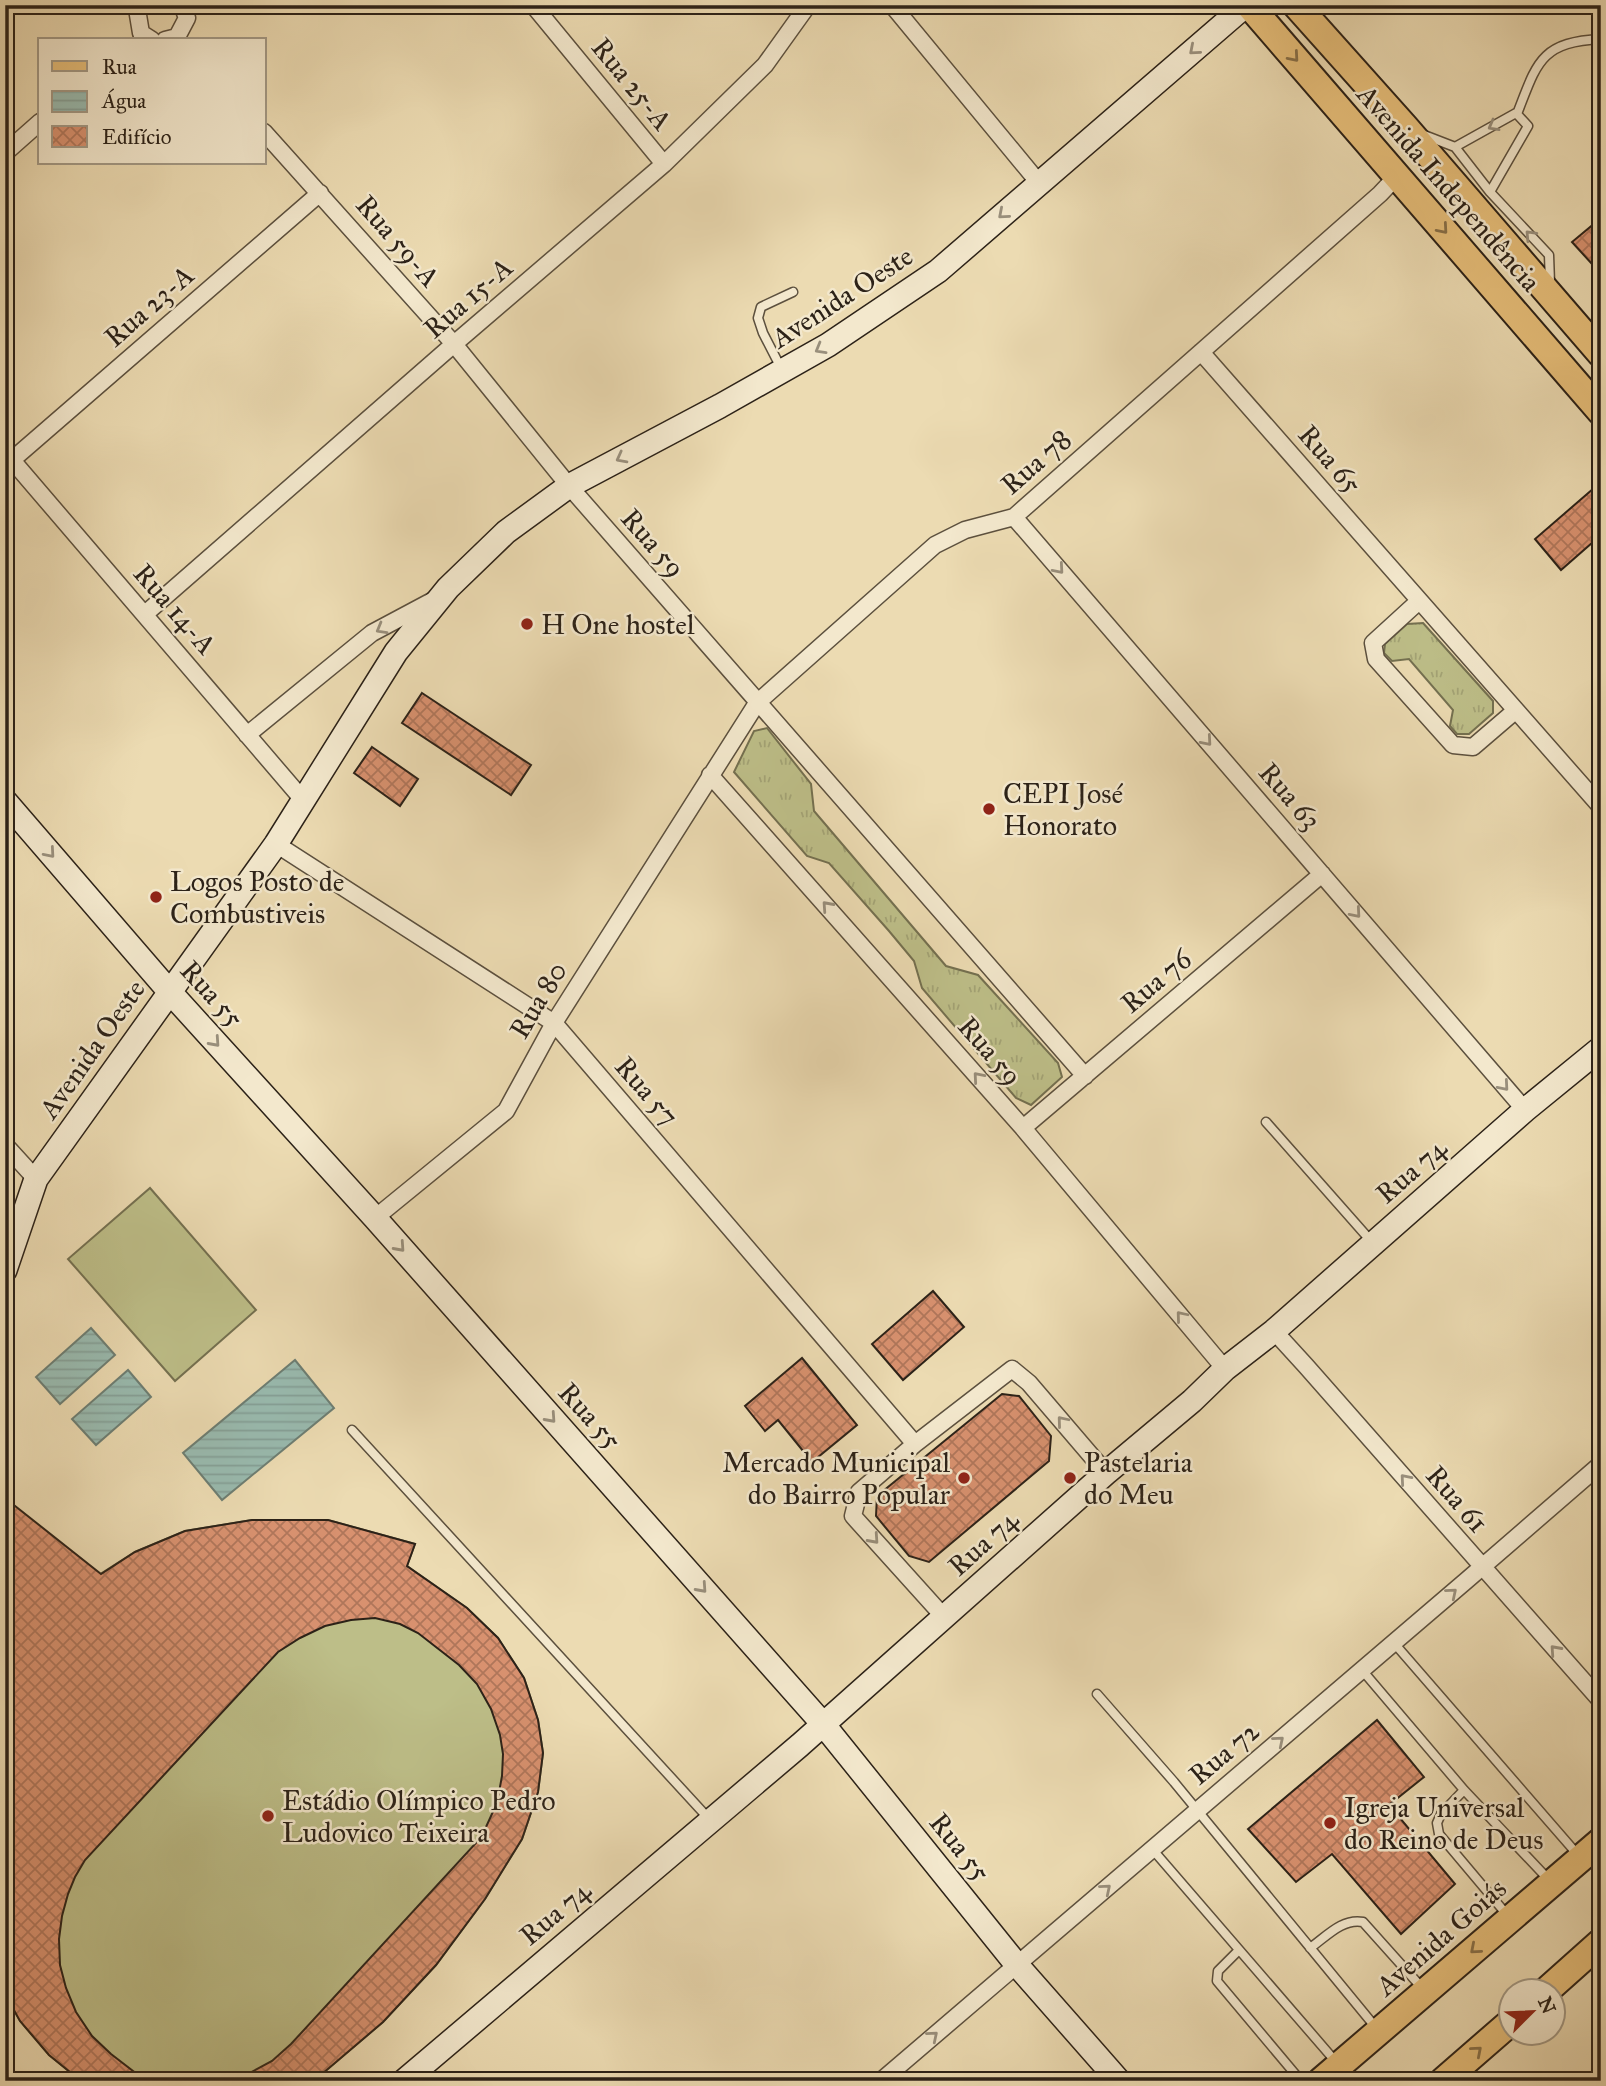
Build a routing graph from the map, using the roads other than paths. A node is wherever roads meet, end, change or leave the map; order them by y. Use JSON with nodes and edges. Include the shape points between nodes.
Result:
{"nodes":[{"id":1,"x":140,"y":5,"type":"edge"},
{"id":2,"x":182,"y":5,"type":"edge"},
{"id":3,"x":533,"y":5,"type":"edge"},
{"id":4,"x":808,"y":5,"type":"edge"},
{"id":5,"x":892,"y":5,"type":"edge"},
{"id":6,"x":1248,"y":5,"type":"edge"},
{"id":7,"x":1296,"y":5,"type":"edge"},
{"id":8,"x":142,"y":38,"type":"edge"},
{"id":9,"x":175,"y":38,"type":"edge"},
{"id":10,"x":1601,"y":39,"type":"edge"},
{"id":11,"x":1517,"y":114,"type":"junction"},
{"id":12,"x":38,"y":124,"type":"edge"},
{"id":13,"x":1405,"y":127,"type":"junction"},
{"id":14,"x":266,"y":134,"type":"edge"},
{"id":15,"x":1455,"y":147,"type":"junction"},
{"id":16,"x":5,"y":153,"type":"edge"},
{"id":17,"x":664,"y":164,"type":"junction"},
{"id":18,"x":1397,"y":176,"type":"junction"},
{"id":19,"x":1039,"y":183,"type":"junction"},
{"id":20,"x":320,"y":192,"type":"junction"},
{"id":21,"x":1490,"y":192,"type":"junction"},
{"id":22,"x":793,"y":292,"type":"dead end"},
{"id":23,"x":1551,"y":296,"type":"junction"},
{"id":24,"x":454,"y":344,"type":"junction"},
{"id":25,"x":1201,"y":352,"type":"junction"},
{"id":26,"x":1601,"y":354,"type":"edge"},
{"id":27,"x":782,"y":370,"type":"junction"},
{"id":28,"x":1601,"y":412,"type":"edge"},
{"id":29,"x":9,"y":456,"type":"edge"},
{"id":30,"x":569,"y":486,"type":"junction"},
{"id":31,"x":1014,"y":517,"type":"junction"},
{"id":32,"x":440,"y":596,"type":"junction"},
{"id":33,"x":1419,"y":601,"type":"junction"},
{"id":34,"x":145,"y":614,"type":"junction"},
{"id":35,"x":757,"y":703,"type":"junction"},
{"id":36,"x":1515,"y":711,"type":"junction"},
{"id":37,"x":247,"y":735,"type":"junction"},
{"id":38,"x":710,"y":775,"type":"junction"},
{"id":39,"x":5,"y":801,"type":"edge"},
{"id":40,"x":304,"y":802,"type":"junction"},
{"id":41,"x":1601,"y":807,"type":"edge"},
{"id":42,"x":276,"y":844,"type":"junction"},
{"id":43,"x":1322,"y":874,"type":"junction"},
{"id":44,"x":169,"y":991,"type":"junction"},
{"id":45,"x":554,"y":1023,"type":"junction"},
{"id":46,"x":1601,"y":1048,"type":"edge"},
{"id":47,"x":1085,"y":1076,"type":"junction"},
{"id":48,"x":1525,"y":1110,"type":"junction"},
{"id":49,"x":1266,"y":1122,"type":"dead end"},
{"id":50,"x":1023,"y":1128,"type":"junction"},
{"id":51,"x":5,"y":1145,"type":"edge"},
{"id":52,"x":36,"y":1179,"type":"junction"},
{"id":53,"x":374,"y":1219,"type":"junction"},
{"id":54,"x":1373,"y":1243,"type":"junction"},
{"id":55,"x":5,"y":1270,"type":"edge"},
{"id":56,"x":1274,"y":1331,"type":"junction"},
{"id":57,"x":1225,"y":1369,"type":"junction"},
{"id":58,"x":352,"y":1430,"type":"dead end"},
{"id":59,"x":915,"y":1444,"type":"junction"},
{"id":60,"x":1601,"y":1464,"type":"edge"},
{"id":61,"x":1106,"y":1474,"type":"junction"},
{"id":62,"x":1482,"y":1567,"type":"junction"},
{"id":63,"x":944,"y":1617,"type":"junction"},
{"id":64,"x":1394,"y":1643,"type":"junction"},
{"id":65,"x":1362,"y":1670,"type":"junction"},
{"id":66,"x":1097,"y":1694,"type":"dead end"},
{"id":67,"x":1601,"y":1701,"type":"edge"},
{"id":68,"x":823,"y":1724,"type":"junction"},
{"id":69,"x":1464,"y":1790,"type":"junction"},
{"id":70,"x":1197,"y":1811,"type":"junction"},
{"id":71,"x":710,"y":1821,"type":"junction"},
{"id":72,"x":1601,"y":1841,"type":"edge"},
{"id":73,"x":1153,"y":1850,"type":"junction"},
{"id":74,"x":1581,"y":1858,"type":"junction"},
{"id":75,"x":1552,"y":1883,"type":"junction"},
{"id":76,"x":1510,"y":1919,"type":"junction"},
{"id":77,"x":1601,"y":1942,"type":"edge"},
{"id":78,"x":1310,"y":1948,"type":"junction"},
{"id":79,"x":1239,"y":1950,"type":"junction"},
{"id":80,"x":1017,"y":1965,"type":"junction"},
{"id":81,"x":1561,"y":1978,"type":"edge"},
{"id":82,"x":1425,"y":1992,"type":"junction"},
{"id":83,"x":1379,"y":2032,"type":"junction"},
{"id":84,"x":1498,"y":2032,"type":"edge"},
{"id":85,"x":1330,"y":2073,"type":"edge"},
{"id":86,"x":404,"y":2081,"type":"edge"},
{"id":87,"x":881,"y":2081,"type":"edge"},
{"id":88,"x":1118,"y":2081,"type":"edge"},
{"id":89,"x":1301,"y":2081,"type":"edge"},
{"id":90,"x":1443,"y":2081,"type":"edge"}],
"edges":[{"from":1,"to":8,"type":"street"},
{"from":2,"to":9,"type":"street","via":[[187,19]]},
{"from":3,"to":17,"type":"street","name":"Rua 25-A"},
{"from":4,"to":17,"type":"street","name":"Rua 15-A","via":[[765,65]]},
{"from":5,"to":19,"type":"street"},
{"from":6,"to":18,"type":"main road","name":"Avenida Independência","one_way":true},
{"from":6,"to":19,"type":"street","name":"Avenida Oeste","one_way":true},
{"from":7,"to":13,"type":"main road","name":"Avenida Independência"},
{"from":10,"to":11,"type":"lane","via":[[1555,48],[1542,58]]},
{"from":11,"to":15,"type":"lane","one_way":true},
{"from":11,"to":21,"type":"lane","via":[[1528,126]]},
{"from":12,"to":16,"type":"street"},
{"from":13,"to":15,"type":"lane"},
{"from":13,"to":23,"type":"main road","name":"Avenida Independência"},
{"from":14,"to":20,"type":"street","name":"Rua 59-A"},
{"from":15,"to":21,"type":"lane"},
{"from":17,"to":24,"type":"street","name":"Rua 15-A"},
{"from":18,"to":25,"type":"street","name":"Rua 78"},
{"from":18,"to":28,"type":"main road","name":"Avenida Independência","one_way":true},
{"from":19,"to":27,"type":"street","name":"Avenida Oeste","one_way":true,"via":[[938,271],[828,345]]},
{"from":20,"to":24,"type":"street","name":"Rua 59-A"},
{"from":20,"to":29,"type":"street","name":"Rua 23-A"},
{"from":23,"to":21,"type":"lane","one_way":true,"via":[[1549,255]]},
{"from":22,"to":27,"type":"lane","via":[[761,307],[758,318]]},
{"from":23,"to":26,"type":"main road","name":"Avenida Independência"},
{"from":24,"to":30,"type":"street","name":"Rua 59-A"},
{"from":24,"to":34,"type":"street","name":"Rua 15-A"},
{"from":25,"to":31,"type":"street","name":"Rua 78"},
{"from":25,"to":33,"type":"street","name":"Rua 65"},
{"from":27,"to":30,"type":"street","name":"Avenida Oeste","one_way":true},
{"from":29,"to":34,"type":"street","name":"Rua 14-A"},
{"from":30,"to":32,"type":"street","name":"Avenida Oeste","via":[[506,532]]},
{"from":30,"to":35,"type":"street","name":"Rua 59"},
{"from":31,"to":35,"type":"street","name":"Rua 78","via":[[965,530],[935,545]]},
{"from":31,"to":43,"type":"street","name":"Rua 63","one_way":true},
{"from":32,"to":37,"type":"street","name":"Avenida Oeste","one_way":true,"via":[[372,633]]},
{"from":32,"to":40,"type":"street","name":"Avenida Oeste","via":[[396,652]]},
{"from":33,"to":36,"type":"street","name":"Rua 65"},
{"from":33,"to":36,"type":"street","via":[[1373,643],[1376,659],[1453,745],[1473,747]]},
{"from":34,"to":37,"type":"street","name":"Rua 14-A"},
{"from":35,"to":38,"type":"street","name":"Rua 78"},
{"from":35,"to":47,"type":"street","name":"Rua 59"},
{"from":36,"to":41,"type":"street","name":"Rua 65"},
{"from":37,"to":40,"type":"street","name":"Rua 14-A"},
{"from":38,"to":45,"type":"street","name":"Rua 80"},
{"from":50,"to":38,"type":"street","name":"Rua 59","one_way":true},
{"from":39,"to":44,"type":"street","name":"Rua 55","one_way":true},
{"from":40,"to":42,"type":"street","name":"Avenida Oeste"},
{"from":42,"to":44,"type":"street","name":"Avenida Oeste"},
{"from":42,"to":45,"type":"street","name":"Rua 57"},
{"from":43,"to":47,"type":"street","name":"Rua 76"},
{"from":43,"to":48,"type":"street","name":"Rua 63","one_way":true},
{"from":44,"to":52,"type":"street","name":"Avenida Oeste"},
{"from":44,"to":53,"type":"street","name":"Rua 55","one_way":true},
{"from":45,"to":53,"type":"street","name":"Rua 80","via":[[506,1111]]},
{"from":45,"to":59,"type":"street","name":"Rua 57"},
{"from":46,"to":48,"type":"street","name":"Rua 74"},
{"from":47,"to":50,"type":"street","name":"Rua 76"},
{"from":48,"to":54,"type":"street","name":"Rua 74"},
{"from":49,"to":54,"type":"lane"},
{"from":57,"to":50,"type":"street","name":"Rua 59","one_way":true},
{"from":51,"to":52,"type":"street"},
{"from":52,"to":55,"type":"street","name":"Avenida Oeste"},
{"from":53,"to":68,"type":"street","name":"Rua 55","one_way":true},
{"from":54,"to":56,"type":"street","name":"Rua 74"},
{"from":56,"to":57,"type":"street","name":"Rua 74"},
{"from":62,"to":56,"type":"street","name":"Rua 61","one_way":true},
{"from":57,"to":61,"type":"street","name":"Rua 74"},
{"from":58,"to":71,"type":"lane"},
{"from":61,"to":59,"type":"street","one_way":true,"via":[[1012,1369]]},
{"from":59,"to":63,"type":"street","one_way":true,"via":[[859,1492],[853,1516]]},
{"from":60,"to":62,"type":"street","name":"Rua 72"},
{"from":61,"to":63,"type":"street","name":"Rua 74"},
{"from":64,"to":62,"type":"street","name":"Rua 72","one_way":true},
{"from":67,"to":62,"type":"street","name":"Rua 61","one_way":true},
{"from":63,"to":68,"type":"street","name":"Rua 74"},
{"from":64,"to":65,"type":"street","name":"Rua 72"},
{"from":64,"to":74,"type":"lane"},
{"from":65,"to":69,"type":"lane"},
{"from":70,"to":65,"type":"street","name":"Rua 72","one_way":true},
{"from":66,"to":70,"type":"lane"},
{"from":68,"to":71,"type":"street","name":"Rua 74"},
{"from":68,"to":80,"type":"street","name":"Rua 55"},
{"from":69,"to":75,"type":"lane"},
{"from":69,"to":76,"type":"lane","via":[[1441,1814],[1439,1834]]},
{"from":70,"to":73,"type":"street","name":"Rua 72"},
{"from":70,"to":78,"type":"lane"},
{"from":71,"to":86,"type":"street","name":"Rua 74"},
{"from":72,"to":74,"type":"main road","name":"Avenida Goiás"},
{"from":73,"to":79,"type":"lane"},
{"from":80,"to":73,"type":"street","name":"Rua 72","one_way":true},
{"from":74,"to":75,"type":"main road","name":"Avenida Goiás"},
{"from":75,"to":76,"type":"main road","name":"Avenida Goiás"},
{"from":76,"to":82,"type":"main road","name":"Avenida Goiás","one_way":true},
{"from":77,"to":81,"type":"main road"},
{"from":78,"to":82,"type":"lane","via":[[1342,1925],[1363,1922]]},
{"from":78,"to":83,"type":"lane"},
{"from":79,"to":85,"type":"lane"},
{"from":79,"to":89,"type":"lane","via":[[1218,1970],[1217,1981]]},
{"from":87,"to":80,"type":"street","name":"Rua 72","one_way":true},
{"from":80,"to":88,"type":"street","name":"Rua 55"},
{"from":82,"to":83,"type":"main road","name":"Avenida Goiás"},
{"from":83,"to":85,"type":"main road","name":"Avenida Goiás"},
{"from":90,"to":84,"type":"main road","one_way":true}]}
